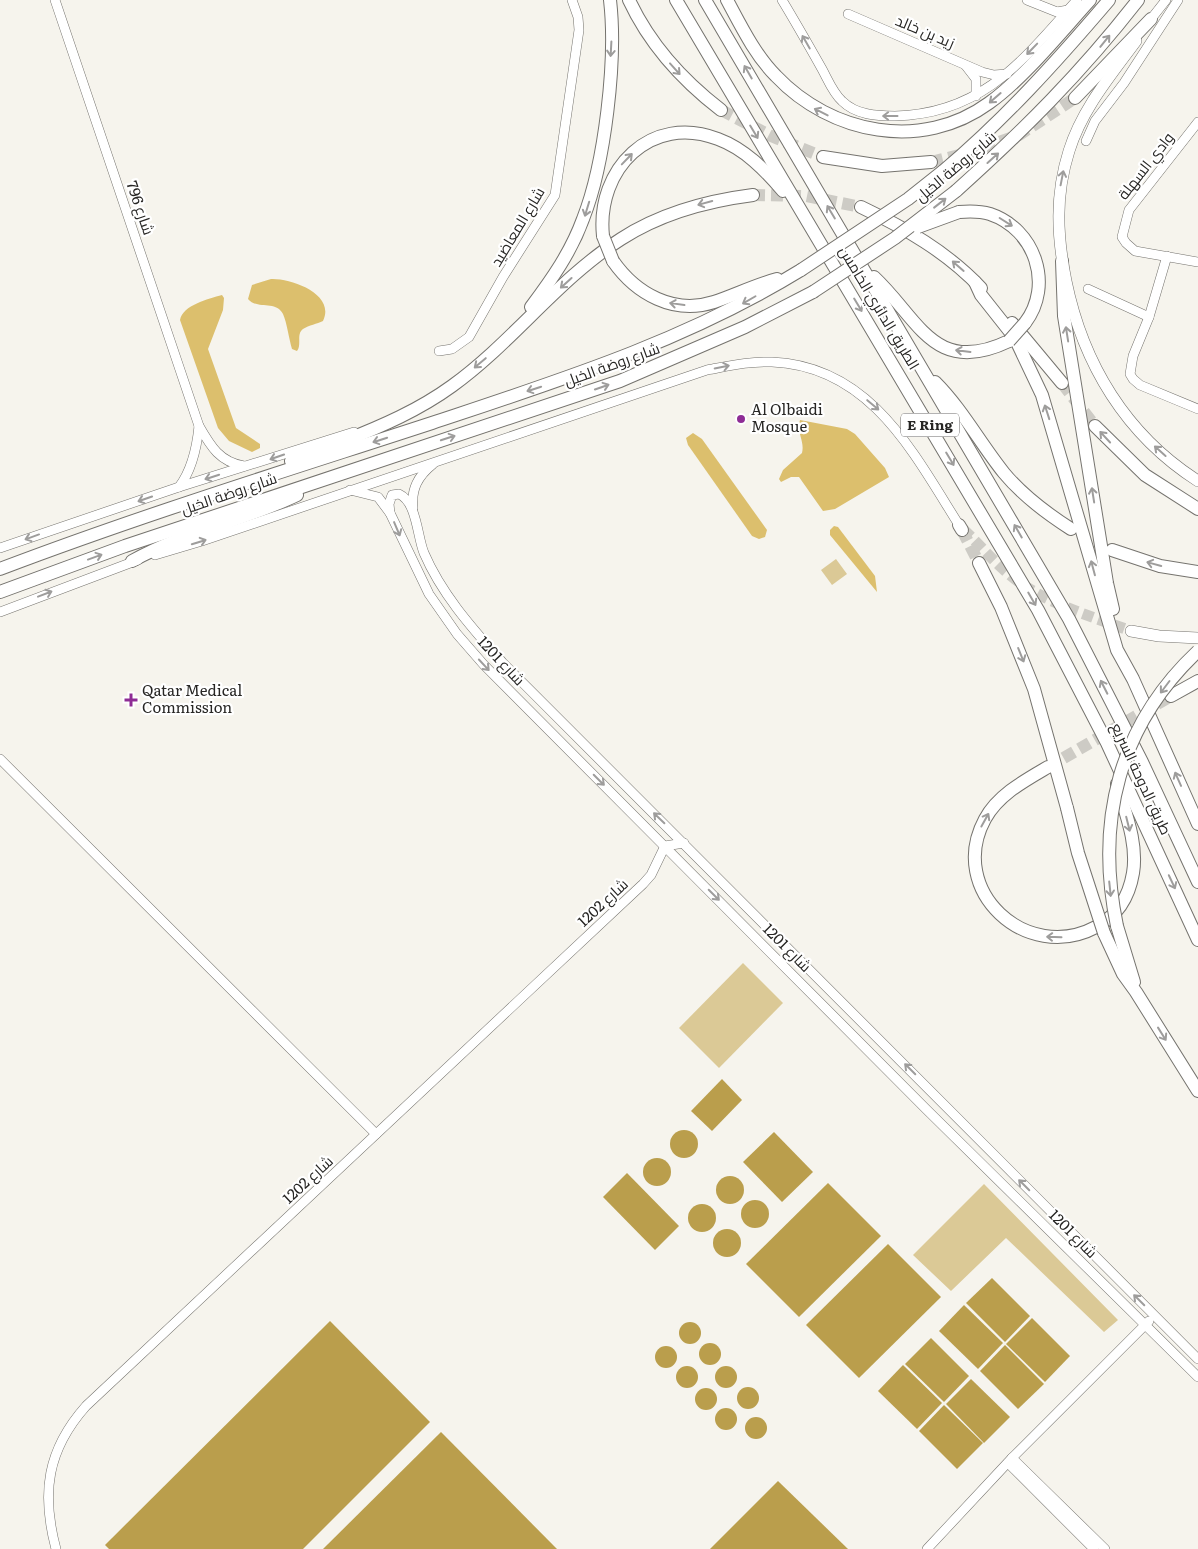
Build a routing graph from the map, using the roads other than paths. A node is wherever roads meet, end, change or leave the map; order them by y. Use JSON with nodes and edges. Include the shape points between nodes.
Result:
{"nodes":[{"id":1,"x":55,"y":0,"type":"edge"},
{"id":2,"x":572,"y":0,"type":"edge"},
{"id":3,"x":610,"y":0,"type":"edge"},
{"id":4,"x":629,"y":0,"type":"edge"},
{"id":5,"x":676,"y":0,"type":"edge"},
{"id":6,"x":706,"y":0,"type":"edge"},
{"id":7,"x":727,"y":0,"type":"edge"},
{"id":8,"x":782,"y":0,"type":"edge"},
{"id":9,"x":1027,"y":0,"type":"edge"},
{"id":10,"x":1077,"y":0,"type":"edge"},
{"id":11,"x":1090,"y":0,"type":"edge"},
{"id":12,"x":1109,"y":0,"type":"edge"},
{"id":13,"x":1138,"y":0,"type":"edge"},
{"id":14,"x":1166,"y":0,"type":"edge"},
{"id":15,"x":1178,"y":0,"type":"edge"},
{"id":16,"x":1046,"y":9,"type":"junction"},
{"id":17,"x":1068,"y":10,"type":"junction"},
{"id":18,"x":848,"y":14,"type":"dead end"},
{"id":19,"x":1151,"y":19,"type":"junction"},
{"id":20,"x":1050,"y":29,"type":"junction"},
{"id":21,"x":964,"y":64,"type":"junction"},
{"id":22,"x":1007,"y":74,"type":"junction"},
{"id":23,"x":976,"y":96,"type":"junction"},
{"id":24,"x":1075,"y":98,"type":"tunnel mouth"},
{"id":25,"x":721,"y":110,"type":"tunnel mouth"},
{"id":26,"x":1198,"y":122,"type":"edge"},
{"id":27,"x":1086,"y":141,"type":"dead end"},
{"id":28,"x":823,"y":157,"type":"tunnel mouth"},
{"id":29,"x":932,"y":162,"type":"tunnel mouth"},
{"id":30,"x":753,"y":195,"type":"tunnel mouth"},
{"id":31,"x":861,"y":208,"type":"tunnel mouth"},
{"id":32,"x":806,"y":218,"type":"junction"},
{"id":33,"x":895,"y":238,"type":"junction"},
{"id":34,"x":1168,"y":256,"type":"junction"},
{"id":35,"x":1062,"y":261,"type":"junction"},
{"id":36,"x":1198,"y":262,"type":"edge"},
{"id":37,"x":865,"y":269,"type":"junction"},
{"id":38,"x":796,"y":273,"type":"junction"},
{"id":39,"x":975,"y":282,"type":"junction"},
{"id":40,"x":1088,"y":289,"type":"dead end"},
{"id":41,"x":1149,"y":317,"type":"junction"},
{"id":42,"x":516,"y":331,"type":"junction"},
{"id":43,"x":439,"y":351,"type":"dead end"},
{"id":44,"x":923,"y":369,"type":"junction"},
{"id":45,"x":1062,"y":383,"type":"tunnel mouth"},
{"id":46,"x":1198,"y":409,"type":"edge"},
{"id":47,"x":199,"y":426,"type":"junction"},
{"id":48,"x":1095,"y":426,"type":"tunnel mouth"},
{"id":49,"x":373,"y":428,"type":"junction"},
{"id":50,"x":438,"y":460,"type":"junction"},
{"id":51,"x":244,"y":466,"type":"junction"},
{"id":52,"x":266,"y":477,"type":"junction"},
{"id":53,"x":330,"y":477,"type":"junction"},
{"id":54,"x":1198,"y":481,"type":"edge"},
{"id":55,"x":179,"y":487,"type":"junction"},
{"id":56,"x":350,"y":490,"type":"junction"},
{"id":57,"x":1198,"y":509,"type":"edge"},
{"id":58,"x":390,"y":513,"type":"junction"},
{"id":59,"x":413,"y":514,"type":"junction"},
{"id":60,"x":961,"y":528,"type":"tunnel mouth"},
{"id":61,"x":1071,"y":529,"type":"dead end"},
{"id":62,"x":0,"y":548,"type":"edge"},
{"id":63,"x":1112,"y":550,"type":"dead end"},
{"id":64,"x":132,"y":562,"type":"junction"},
{"id":65,"x":979,"y":562,"type":"tunnel mouth"},
{"id":66,"x":0,"y":569,"type":"edge"},
{"id":67,"x":1198,"y":572,"type":"edge"},
{"id":68,"x":0,"y":592,"type":"edge"},
{"id":69,"x":0,"y":612,"type":"edge"},
{"id":70,"x":1069,"y":619,"type":"joint"},
{"id":71,"x":1131,"y":631,"type":"tunnel mouth"},
{"id":72,"x":1051,"y":634,"type":"joint"},
{"id":73,"x":1198,"y":638,"type":"edge"},
{"id":74,"x":1198,"y":650,"type":"edge"},
{"id":75,"x":1133,"y":679,"type":"junction"},
{"id":76,"x":1198,"y":681,"type":"edge"},
{"id":77,"x":1171,"y":696,"type":"tunnel mouth"},
{"id":78,"x":1107,"y":743,"type":"junction"},
{"id":79,"x":0,"y":759,"type":"edge"},
{"id":80,"x":1048,"y":767,"type":"tunnel mouth"},
{"id":81,"x":1198,"y":824,"type":"edge"},
{"id":82,"x":684,"y":843,"type":"junction"},
{"id":83,"x":665,"y":846,"type":"junction"},
{"id":84,"x":678,"y":857,"type":"junction"},
{"id":85,"x":656,"y":865,"type":"junction"},
{"id":86,"x":1198,"y":882,"type":"edge"},
{"id":87,"x":1198,"y":940,"type":"edge"},
{"id":88,"x":1136,"y":992,"type":"junction"},
{"id":89,"x":839,"y":1001,"type":"junction"},
{"id":90,"x":830,"y":1011,"type":"junction"},
{"id":91,"x":1198,"y":1092,"type":"edge"},
{"id":92,"x":376,"y":1134,"type":"junction"},
{"id":93,"x":1154,"y":1315,"type":"junction"},
{"id":94,"x":1145,"y":1325,"type":"junction"},
{"id":95,"x":1198,"y":1359,"type":"edge"},
{"id":96,"x":1198,"y":1377,"type":"edge"},
{"id":97,"x":1010,"y":1460,"type":"junction"},
{"id":98,"x":56,"y":1549,"type":"edge"},
{"id":99,"x":927,"y":1549,"type":"edge"},
{"id":100,"x":1094,"y":1549,"type":"edge"},
{"id":101,"x":1105,"y":1549,"type":"edge"}],
"edges":[{"from":1,"to":47,"type":"street","name":"شارع 796"},
{"from":2,"to":43,"type":"street","name":"شارع المعاضيد","via":[[579,30],[555,195],[469,337],[452,349]]},
{"from":3,"to":42,"type":"highway","one_way":true,"via":[[612,28],[607,102],[584,219],[562,263]]},
{"from":4,"to":25,"type":"highway","one_way":true,"via":[[666,59],[689,84]]},
{"from":5,"to":32,"type":"highway","name":"الطريق الدائري الخامس","number":"E Ring","one_way":true},
{"from":37,"to":6,"type":"highway","name":"الطريق الدائري الخامس","one_way":true},
{"from":11,"to":7,"type":"highway","one_way":true,"via":[[991,102],[947,124],[902,132],[859,126],[809,105],[774,75]]},
{"from":23,"to":8,"type":"street","one_way":true,"via":[[951,107],[918,114],[884,116],[853,109],[840,100]]},
{"from":9,"to":16,"type":"street"},
{"from":10,"to":17,"type":"street"},
{"from":12,"to":38,"type":"highway","name":"شارع روضة الخيل","bridge":true,"via":[[1020,101],[979,141],[908,199]]},
{"from":33,"to":13,"type":"highway","name":"شارع روضة الخيل","one_way":true,"bridge":true,"via":[[956,191],[1059,94]]},
{"from":14,"to":19,"type":"street"},
{"from":15,"to":27,"type":"street","via":[[1095,121]]},
{"from":16,"to":17,"type":"street"},
{"from":16,"to":20,"type":"street","via":[[1051,18]]},
{"from":17,"to":20,"type":"street"},
{"from":18,"to":21,"type":"street","name":"زيد بن خالد"},
{"from":19,"to":24,"type":"highway"},
{"from":35,"to":19,"type":"main road","one_way":true,"via":[[1058,201],[1070,148],[1090,105]]},
{"from":20,"to":22,"type":"street","one_way":true},
{"from":21,"to":22,"type":"street","name":"زيد بن خالد","via":[[988,74]]},
{"from":21,"to":23,"type":"street","name":"زيد بن خالد","via":[[976,79]]},
{"from":22,"to":23,"type":"street"},
{"from":26,"to":34,"type":"street","name":"وادي السهلة","via":[[1129,210],[1123,229],[1122,237],[1130,248]]},
{"from":28,"to":29,"type":"highway","via":[[882,166]]},
{"from":30,"to":42,"type":"highway","one_way":true,"via":[[690,207],[634,232],[589,264]]},
{"from":39,"to":31,"type":"highway","one_way":true,"via":[[924,241]]},
{"from":38,"to":32,"type":"highway","one_way":true,"bridge":true,"via":[[713,302],[680,305],[664,302],[642,291],[613,262],[603,236],[603,203],[620,166],[638,149],[652,141],[684,133],[718,138],[745,153]]},
{"from":32,"to":72,"type":"highway","name":"الطريق الدائري الخامس","number":"E Ring","one_way":true},
{"from":33,"to":37,"type":"highway","one_way":true,"bridge":true,"via":[[935,219],[959,212],[975,211],[1003,220],[1025,239],[1033,252],[1039,280],[1038,294],[1025,323],[1009,341],[986,350],[956,350],[939,344],[919,330],[886,288]]},
{"from":53,"to":33,"type":"highway","name":"شارع روضة الخيل","one_way":true,"bridge":true,"via":[[620,381],[746,327],[813,292]]},
{"from":34,"to":36,"type":"street","name":"وادي السهلة"},
{"from":34,"to":41,"type":"street"},
{"from":54,"to":35,"type":"main road","one_way":true,"via":[[1141,434],[1104,386],[1079,332]]},
{"from":75,"to":35,"type":"highway","one_way":true,"via":[[1107,583],[1064,316]]},
{"from":37,"to":44,"type":"highway","name":"الطريق الدائري الخامس"},
{"from":38,"to":52,"type":"highway","name":"شارع روضة الخيل","one_way":true,"via":[[678,336],[543,386]]},
{"from":39,"to":45,"type":"highway"},
{"from":75,"to":39,"type":"highway","one_way":true,"via":[[1115,643],[1042,395],[1018,344]]},
{"from":40,"to":41,"type":"street"},
{"from":41,"to":46,"type":"street","via":[[1133,356],[1132,379]]},
{"from":42,"to":49,"type":"highway","one_way":true,"via":[[428,402]]},
{"from":44,"to":61,"type":"highway","via":[[948,395],[1004,473],[1025,496]]},
{"from":70,"to":44,"type":"highway","name":"الطريق الدائري الخامس","one_way":true},
{"from":47,"to":51,"type":"street","name":"شارع 796","via":[[218,455]]},
{"from":47,"to":55,"type":"street","name":"شارع 796","via":[[188,471]]},
{"from":57,"to":48,"type":"highway","one_way":true,"via":[[1145,475]]},
{"from":49,"to":51,"type":"street","name":"شارع روضة الخيل","one_way":true},
{"from":49,"to":52,"type":"highway","via":[[293,460]]},
{"from":50,"to":56,"type":"street"},
{"from":50,"to":59,"type":"street","name":"شارع 1201","via":[[416,482]]},
{"from":50,"to":60,"type":"street","one_way":true,"via":[[707,370],[772,362],[799,366],[830,377],[854,389],[881,412],[907,442]]},
{"from":51,"to":55,"type":"street","name":"شارع روضة الخيل","one_way":true},
{"from":52,"to":66,"type":"highway","name":"شارع روضة الخيل","via":[[124,522]]},
{"from":53,"to":64,"type":"highway","via":[[286,500],[171,541]]},
{"from":68,"to":53,"type":"highway","name":"شارع روضة الخيل","one_way":true},
{"from":55,"to":62,"type":"street","name":"شارع روضة الخيل","one_way":true},
{"from":56,"to":58,"type":"street","name":"شارع 1201","via":[[378,497]]},
{"from":64,"to":56,"type":"street","one_way":true},
{"from":58,"to":59,"type":"street","name":"شارع 1201","via":[[390,498],[399,494],[406,498]]},
{"from":58,"to":83,"type":"street","name":"شارع 1201","one_way":true,"via":[[429,594],[463,640]]},
{"from":82,"to":59,"type":"street","name":"شارع 1201","one_way":true,"via":[[503,663],[468,623],[431,567]]},
{"from":67,"to":63,"type":"highway","one_way":true,"via":[[1160,566]]},
{"from":69,"to":64,"type":"street","one_way":true},
{"from":65,"to":88,"type":"highway","one_way":true,"bridge":true,"via":[[1034,689],[1078,853],[1104,933],[1122,974]]},
{"from":86,"to":70,"type":"highway","name":"طريق الدوحة السريع","one_way":true,"via":[[1142,762]]},
{"from":71,"to":73,"type":"main road"},
{"from":72,"to":78,"type":"highway","name":"طريق الدوحة السريع","number":"E Ring"},
{"from":74,"to":88,"type":"highway","one_way":true,"bridge":true,"via":[[1147,713],[1127,756],[1111,813],[1108,872],[1117,926]]},
{"from":81,"to":75,"type":"highway","one_way":true},
{"from":76,"to":77,"type":"highway"},
{"from":78,"to":80,"type":"highway","one_way":true,"via":[[1131,835],[1132,879],[1123,902],[1107,921],[1081,934],[1057,938],[1024,931],[1001,916],[982,889],[975,856],[981,828],[994,806]]},
{"from":78,"to":87,"type":"highway","name":"طريق الدوحة السريع","one_way":true},
{"from":79,"to":92,"type":"street"},
{"from":82,"to":83,"type":"street"},
{"from":82,"to":89,"type":"street","name":"شارع 1201"},
{"from":83,"to":84,"type":"street","name":"شارع 1201"},
{"from":83,"to":85,"type":"street","name":"شارع 1202"},
{"from":84,"to":85,"type":"street","via":[[666,857]]},
{"from":84,"to":90,"type":"street","name":"شارع 1201","one_way":true},
{"from":85,"to":92,"type":"street","name":"شارع 1202","via":[[643,884]]},
{"from":88,"to":91,"type":"highway","one_way":true},
{"from":89,"to":90,"type":"street"},
{"from":93,"to":89,"type":"street","name":"شارع 1201","one_way":true},
{"from":90,"to":94,"type":"street","name":"شارع 1201"},
{"from":92,"to":98,"type":"street","name":"شارع 1202","via":[[76,1417],[55,1454],[48,1482],[47,1510]]},
{"from":93,"to":94,"type":"street"},
{"from":93,"to":95,"type":"street","name":"شارع 1201"},
{"from":94,"to":96,"type":"street","name":"شارع 1201"},
{"from":94,"to":97,"type":"street"},
{"from":97,"to":99,"type":"street"},
{"from":97,"to":100,"type":"street"},
{"from":97,"to":101,"type":"street"}]}
